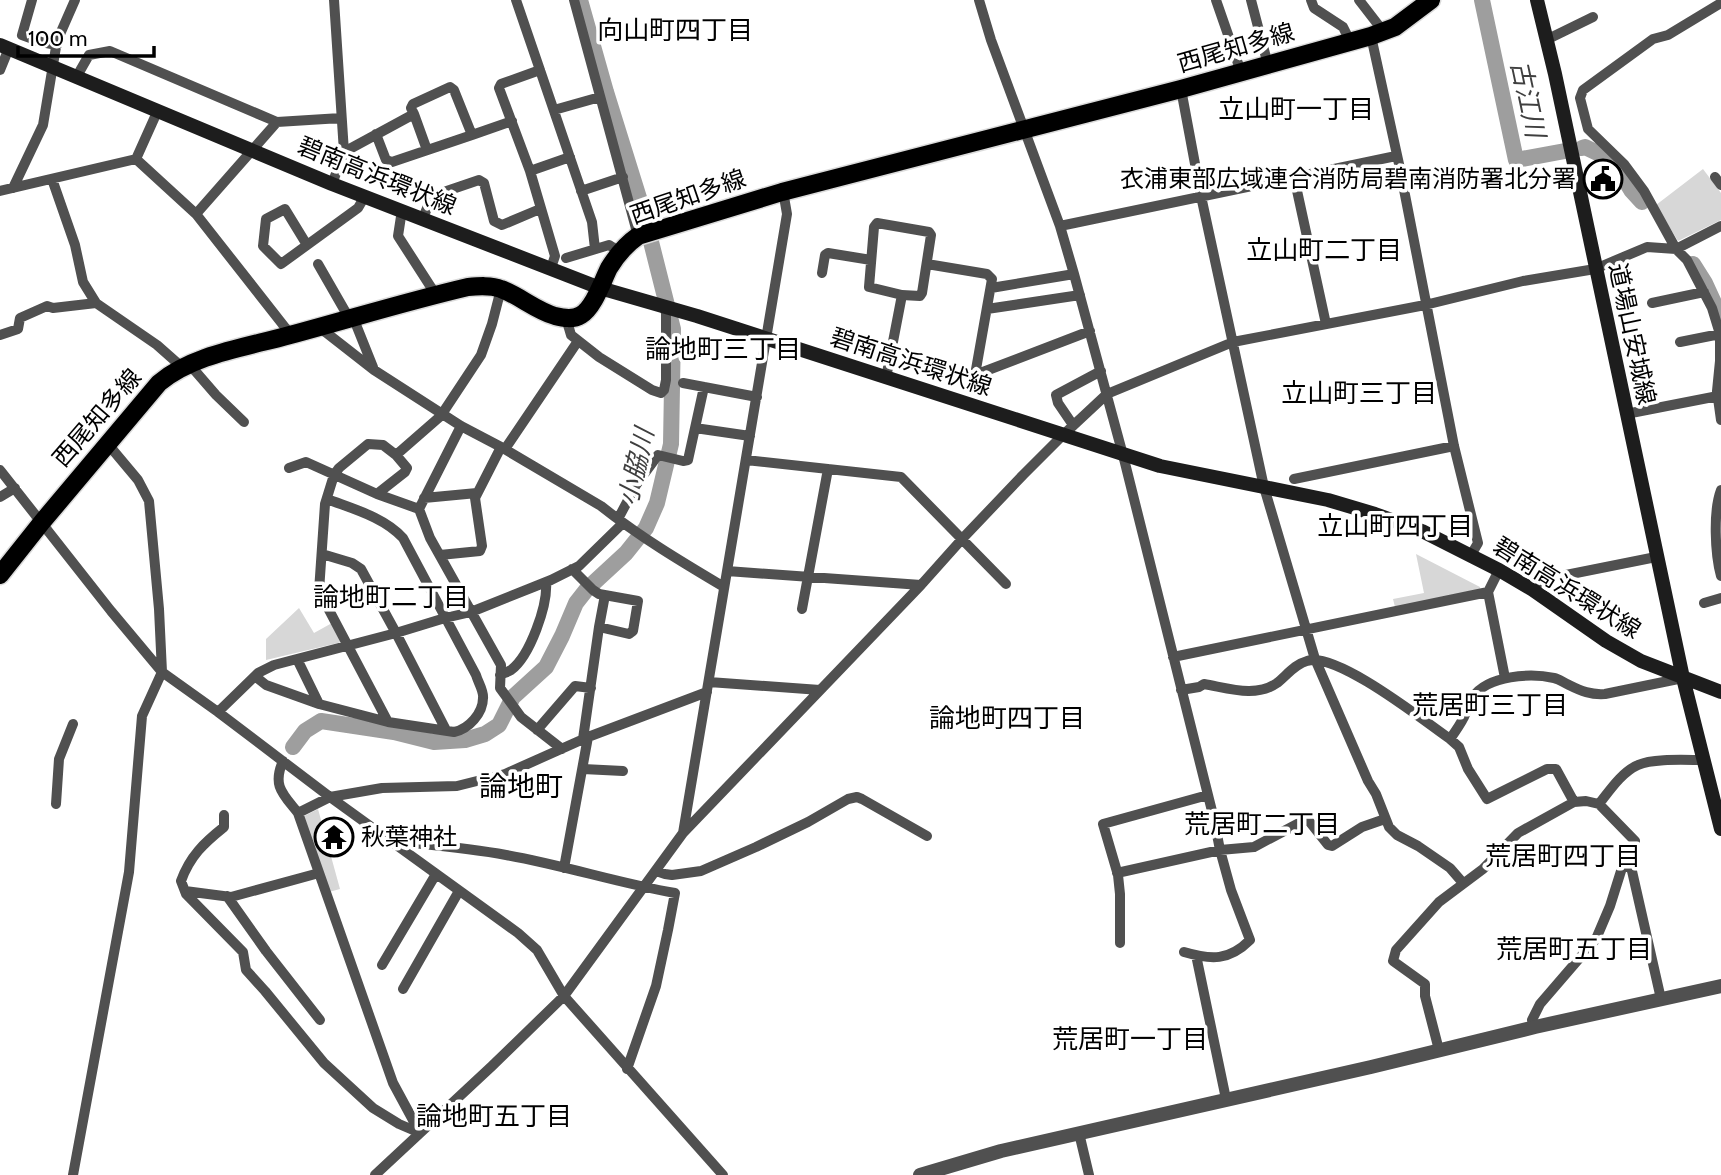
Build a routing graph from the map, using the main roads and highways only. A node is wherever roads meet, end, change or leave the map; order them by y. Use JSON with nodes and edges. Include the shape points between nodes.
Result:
{"nodes":[{"id":1,"x":1431,"y":0,"type":"edge"},
{"id":2,"x":1537,"y":0,"type":"edge"},
{"id":3,"x":5,"y":47,"type":"edge"},
{"id":4,"x":600,"y":288,"type":"junction"},
{"id":5,"x":0,"y":575,"type":"edge"},
{"id":6,"x":1683,"y":678,"type":"junction"},
{"id":7,"x":1721,"y":692,"type":"edge"},
{"id":8,"x":1721,"y":829,"type":"edge"}],
"edges":[{"from":1,"to":4,"type":"main road","name":"西尾知多線","via":[[1395,27],[1377,33],[1181,89],[783,191],[638,236],[624,246]]},
{"from":2,"to":6,"type":"main road","name":"道場山安城線"},
{"from":3,"to":4,"type":"main road","name":"碧南高浜環状線","via":[[332,184]]},
{"from":4,"to":5,"type":"main road","name":"西尾知多線","via":[[583,315],[566,318],[545,313],[500,289],[468,287],[205,358],[171,373],[107,443]]},
{"from":4,"to":6,"type":"main road","name":"碧南高浜環状線","via":[[1067,430],[1160,466],[1375,514],[1471,555],[1642,661]]},
{"from":6,"to":7,"type":"main road"},
{"from":6,"to":8,"type":"main road","name":"道場山安城線"}]}
